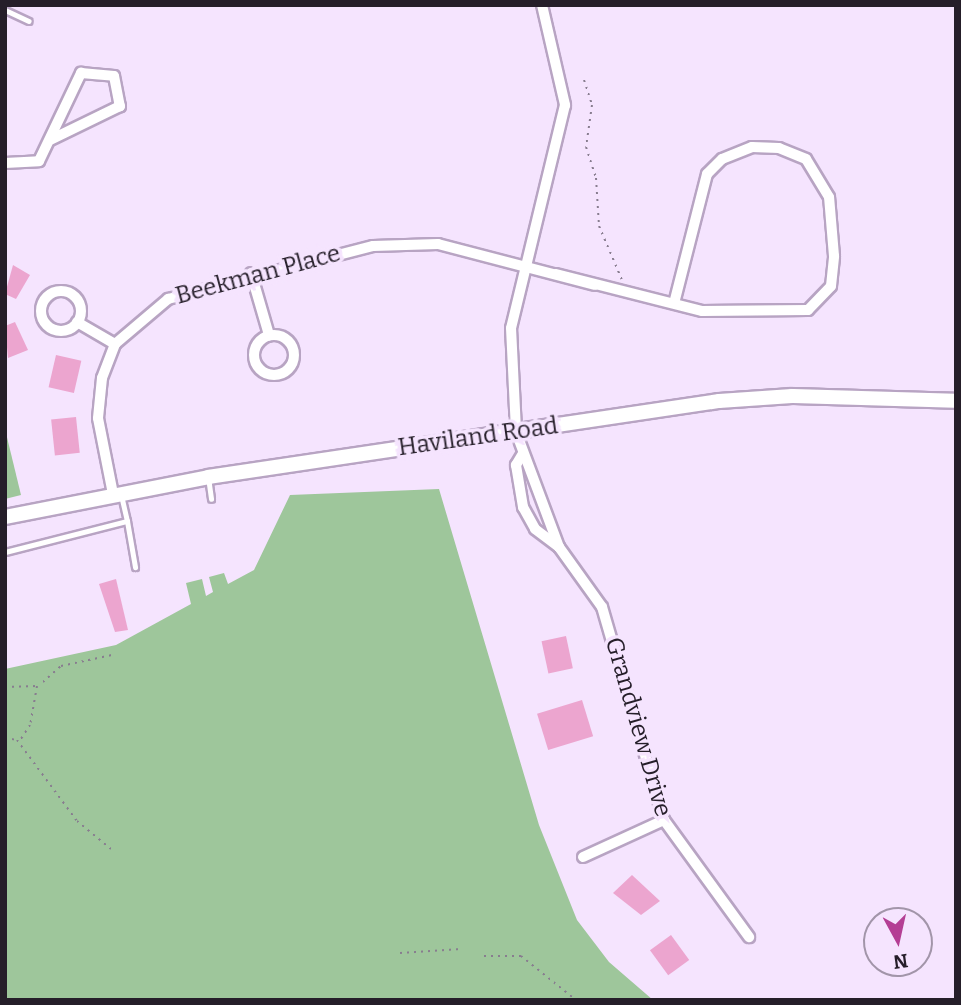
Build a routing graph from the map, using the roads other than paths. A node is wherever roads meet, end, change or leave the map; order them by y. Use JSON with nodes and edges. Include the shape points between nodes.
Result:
{"nodes":[{"id":1,"x":542,"y":5,"type":"edge"},
{"id":2,"x":5,"y":10,"type":"edge"},
{"id":3,"x":29,"y":21,"type":"dead end"},
{"id":4,"x":52,"y":139,"type":"junction"},
{"id":5,"x":5,"y":163,"type":"edge"},
{"id":6,"x":527,"y":266,"type":"junction"},
{"id":7,"x":251,"y":273,"type":"junction"},
{"id":8,"x":674,"y":303,"type":"junction"},
{"id":9,"x":77,"y":322,"type":"dead end"},
{"id":10,"x":269,"y":335,"type":"dead end"},
{"id":11,"x":114,"y":344,"type":"junction"},
{"id":12,"x":956,"y":401,"type":"edge"},
{"id":13,"x":516,"y":432,"type":"junction"},
{"id":14,"x":522,"y":455,"type":"junction"},
{"id":15,"x":208,"y":477,"type":"junction"},
{"id":16,"x":117,"y":493,"type":"junction"},
{"id":17,"x":211,"y":499,"type":"dead end"},
{"id":18,"x":5,"y":517,"type":"edge"},
{"id":19,"x":127,"y":521,"type":"junction"},
{"id":20,"x":559,"y":547,"type":"junction"},
{"id":21,"x":5,"y":552,"type":"edge"},
{"id":22,"x":135,"y":568,"type":"dead end"},
{"id":23,"x":664,"y":820,"type":"junction"},
{"id":24,"x":583,"y":857,"type":"dead end"},
{"id":25,"x":749,"y":937,"type":"dead end"}],
"edges":[{"from":1,"to":6,"type":"street","via":[[565,105]]},
{"from":2,"to":3,"type":"lane"},
{"from":4,"to":4,"type":"street","via":[[120,106],[114,76],[81,73],[64,99]]},
{"from":4,"to":5,"type":"street","via":[[39,161]]},
{"from":6,"to":7,"type":"street","name":"Beekman Place","via":[[438,244],[373,246]]},
{"from":6,"to":8,"type":"street","name":"Beekman Place"},
{"from":6,"to":13,"type":"street","via":[[509,360]]},
{"from":7,"to":10,"type":"street"},
{"from":7,"to":11,"type":"street","name":"Beekman Place","via":[[156,305]]},
{"from":8,"to":8,"type":"street","via":[[750,316],[794,313],[818,304],[831,286],[829,197],[806,159],[779,148],[752,147],[722,159],[707,174]]},
{"from":9,"to":11,"type":"street"},
{"from":11,"to":16,"type":"street","via":[[97,405]]},
{"from":12,"to":13,"type":"street","name":"Haviland Road","via":[[792,396]]},
{"from":13,"to":14,"type":"street"},
{"from":13,"to":15,"type":"street","name":"Haviland Road"},
{"from":14,"to":20,"type":"street","name":"Grandview Drive"},
{"from":14,"to":20,"type":"street","name":"Grandview Drive","via":[[516,465],[523,507],[535,529]]},
{"from":15,"to":16,"type":"street","name":"Haviland Road"},
{"from":15,"to":17,"type":"lane"},
{"from":16,"to":18,"type":"street","name":"Haviland Road"},
{"from":16,"to":19,"type":"lane"},
{"from":19,"to":21,"type":"lane"},
{"from":19,"to":22,"type":"lane"},
{"from":20,"to":23,"type":"street","name":"Grandview Drive","via":[[602,607]]},
{"from":23,"to":24,"type":"street"},
{"from":23,"to":25,"type":"street","name":"Grandview Drive"}]}
